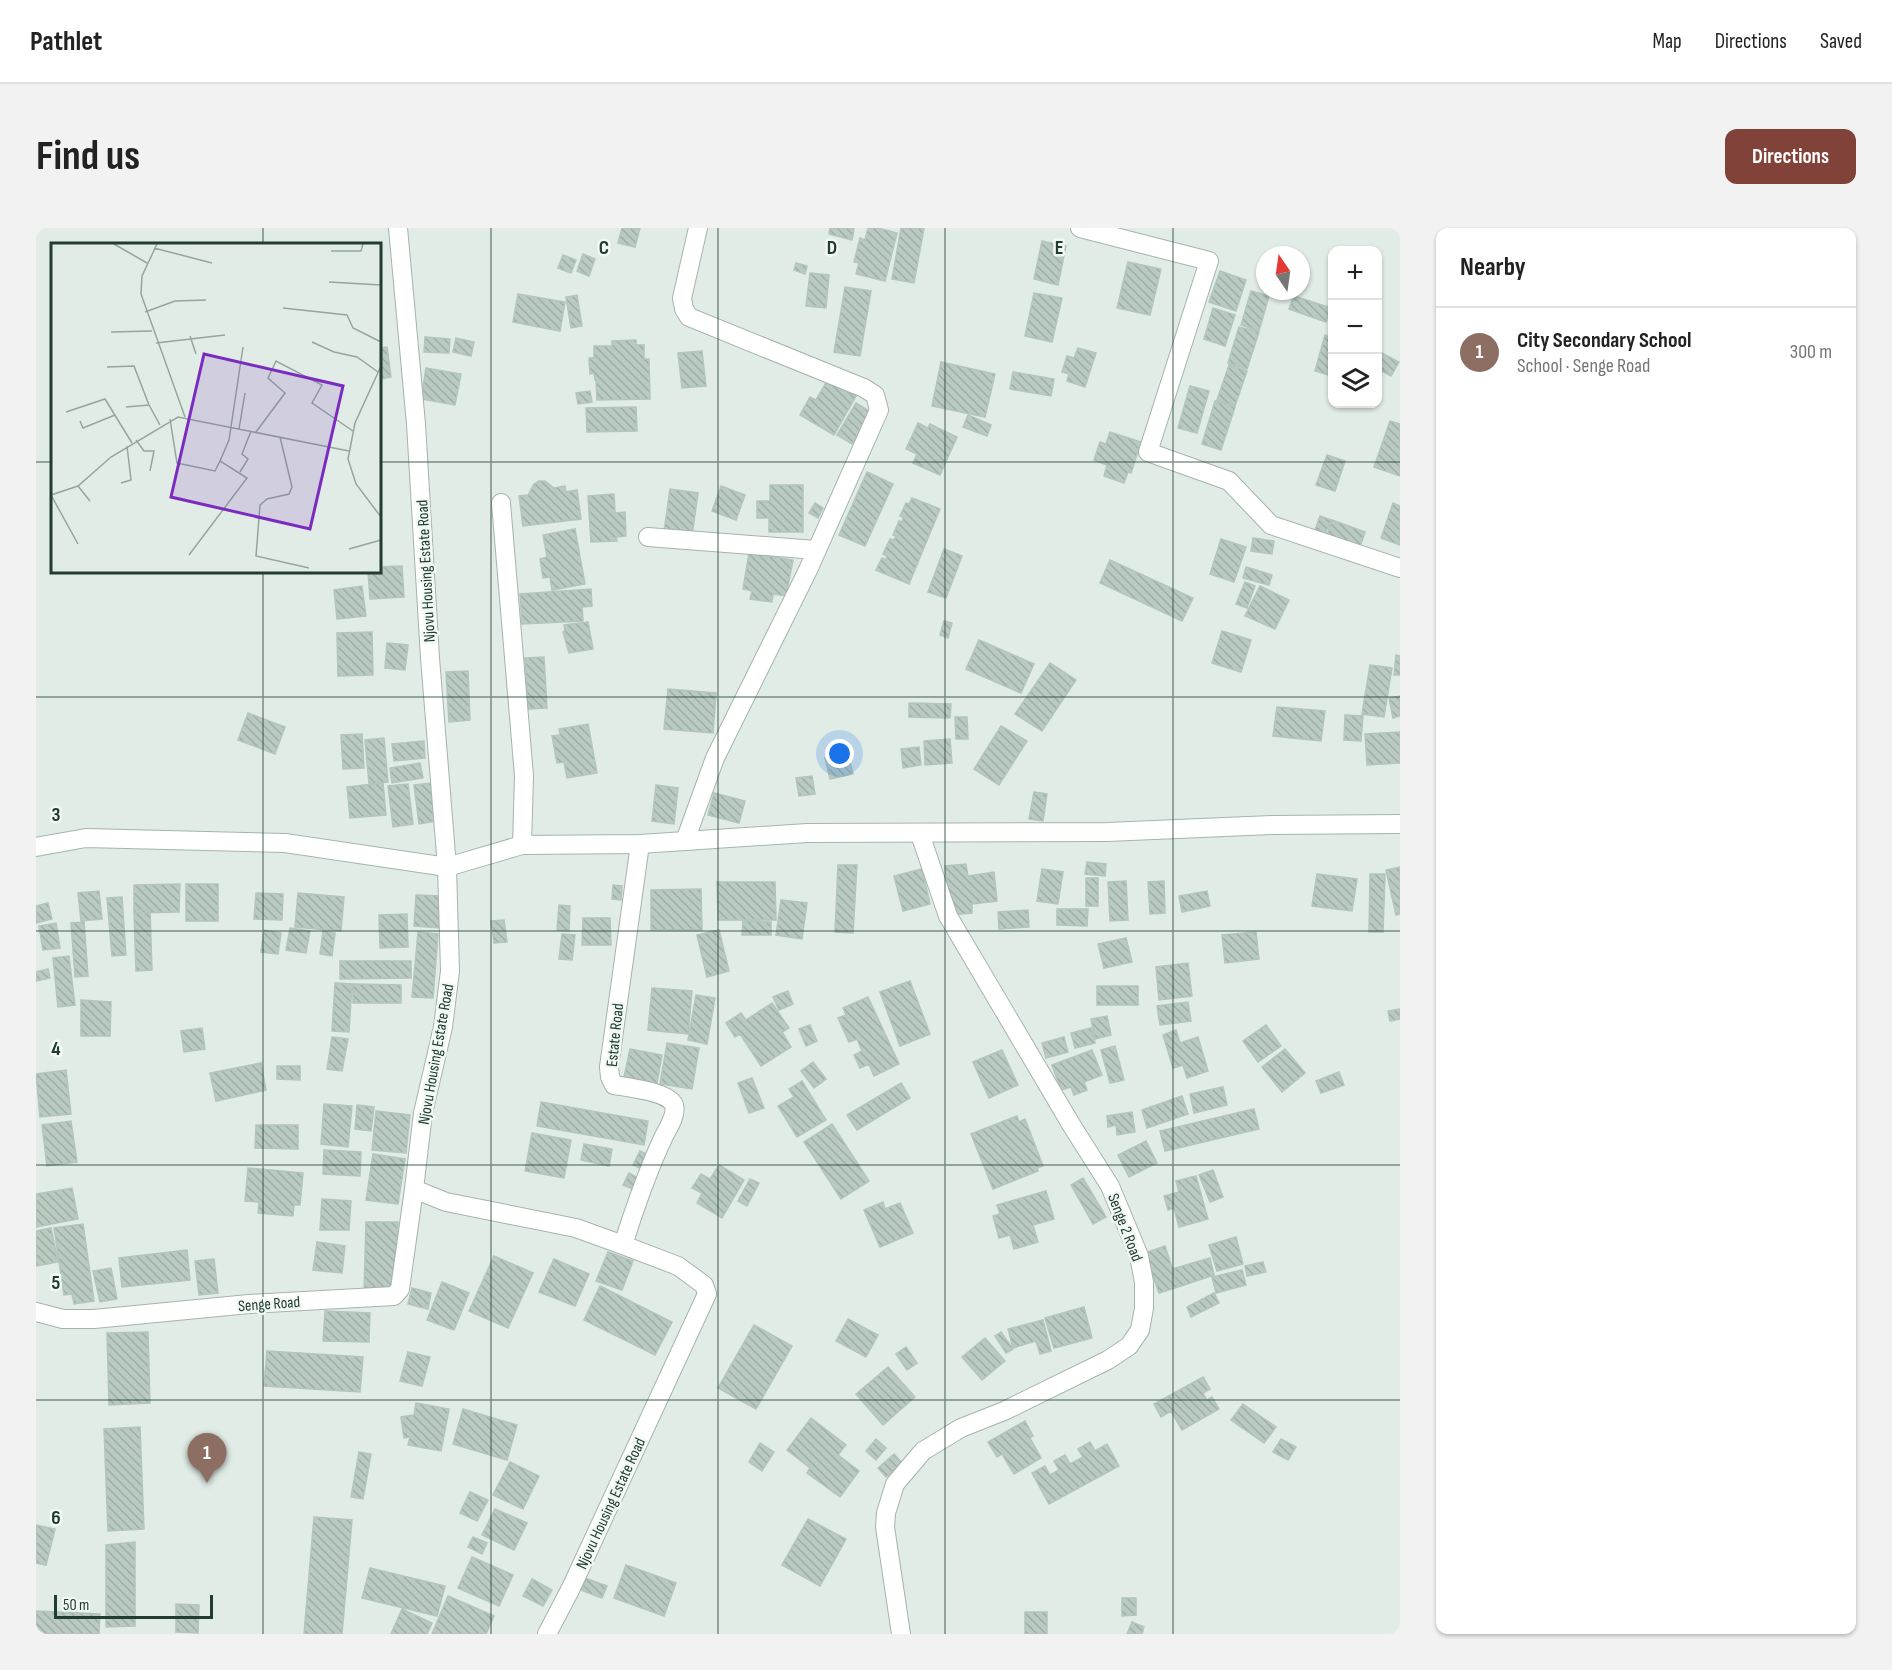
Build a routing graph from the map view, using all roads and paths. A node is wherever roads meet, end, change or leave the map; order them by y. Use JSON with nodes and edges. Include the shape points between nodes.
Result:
{"nodes":[{"id":1,"x":398,"y":228,"type":"edge"},
{"id":2,"x":698,"y":228,"type":"edge"},
{"id":3,"x":1080,"y":228,"type":"edge"},
{"id":4,"x":501,"y":503,"type":"dead end"},
{"id":5,"x":648,"y":537,"type":"dead end"},
{"id":6,"x":816,"y":550,"type":"junction"},
{"id":7,"x":1400,"y":568,"type":"edge"},
{"id":8,"x":1400,"y":824,"type":"edge"},
{"id":9,"x":920,"y":834,"type":"junction"},
{"id":10,"x":685,"y":841,"type":"junction"},
{"id":11,"x":640,"y":844,"type":"junction"},
{"id":12,"x":522,"y":845,"type":"junction"},
{"id":13,"x":36,"y":848,"type":"edge"},
{"id":14,"x":447,"y":867,"type":"junction"},
{"id":15,"x":414,"y":1189,"type":"junction"},
{"id":16,"x":623,"y":1245,"type":"junction"},
{"id":17,"x":36,"y":1312,"type":"edge"},
{"id":18,"x":547,"y":1634,"type":"edge"},
{"id":19,"x":901,"y":1634,"type":"edge"}],
"edges":[{"from":1,"to":14,"type":"street","name":"Njovu Housing Estate Road"},
{"from":2,"to":6,"type":"street","via":[[682,298],[690,317],[864,388],[879,403],[877,418]]},
{"from":3,"to":7,"type":"street","via":[[1209,261],[1148,452],[1229,481],[1271,525]]},
{"from":4,"to":12,"type":"street","via":[[524,776]]},
{"from":5,"to":6,"type":"street"},
{"from":6,"to":10,"type":"street","via":[[715,758]]},
{"from":8,"to":9,"type":"street"},
{"from":9,"to":10,"type":"street","via":[[807,833]]},
{"from":9,"to":19,"type":"street","name":"Senge 2 Road","via":[[948,916],[1110,1186],[1139,1256],[1144,1308],[1140,1330],[1129,1346],[1108,1360],[940,1439],[923,1451],[895,1484],[885,1527]]},
{"from":10,"to":11,"type":"street"},
{"from":11,"to":12,"type":"street"},
{"from":11,"to":16,"type":"street","name":"Estate Road","via":[[610,1077],[614,1084],[663,1095],[674,1109],[645,1176]]},
{"from":12,"to":14,"type":"street"},
{"from":13,"to":14,"type":"street","via":[[86,838],[285,843]]},
{"from":14,"to":15,"type":"street","name":"Njovu Housing Estate Road","via":[[450,971],[443,1028],[423,1113]]},
{"from":15,"to":16,"type":"street","name":"Njovu Housing Estate Road","via":[[446,1202],[576,1228]]},
{"from":15,"to":17,"type":"street","name":"Senge Road","via":[[400,1289],[394,1296],[249,1304],[94,1319],[63,1319]]},
{"from":16,"to":18,"type":"street","name":"Njovu Housing Estate Road","via":[[678,1266],[704,1285],[707,1294]]}]}
